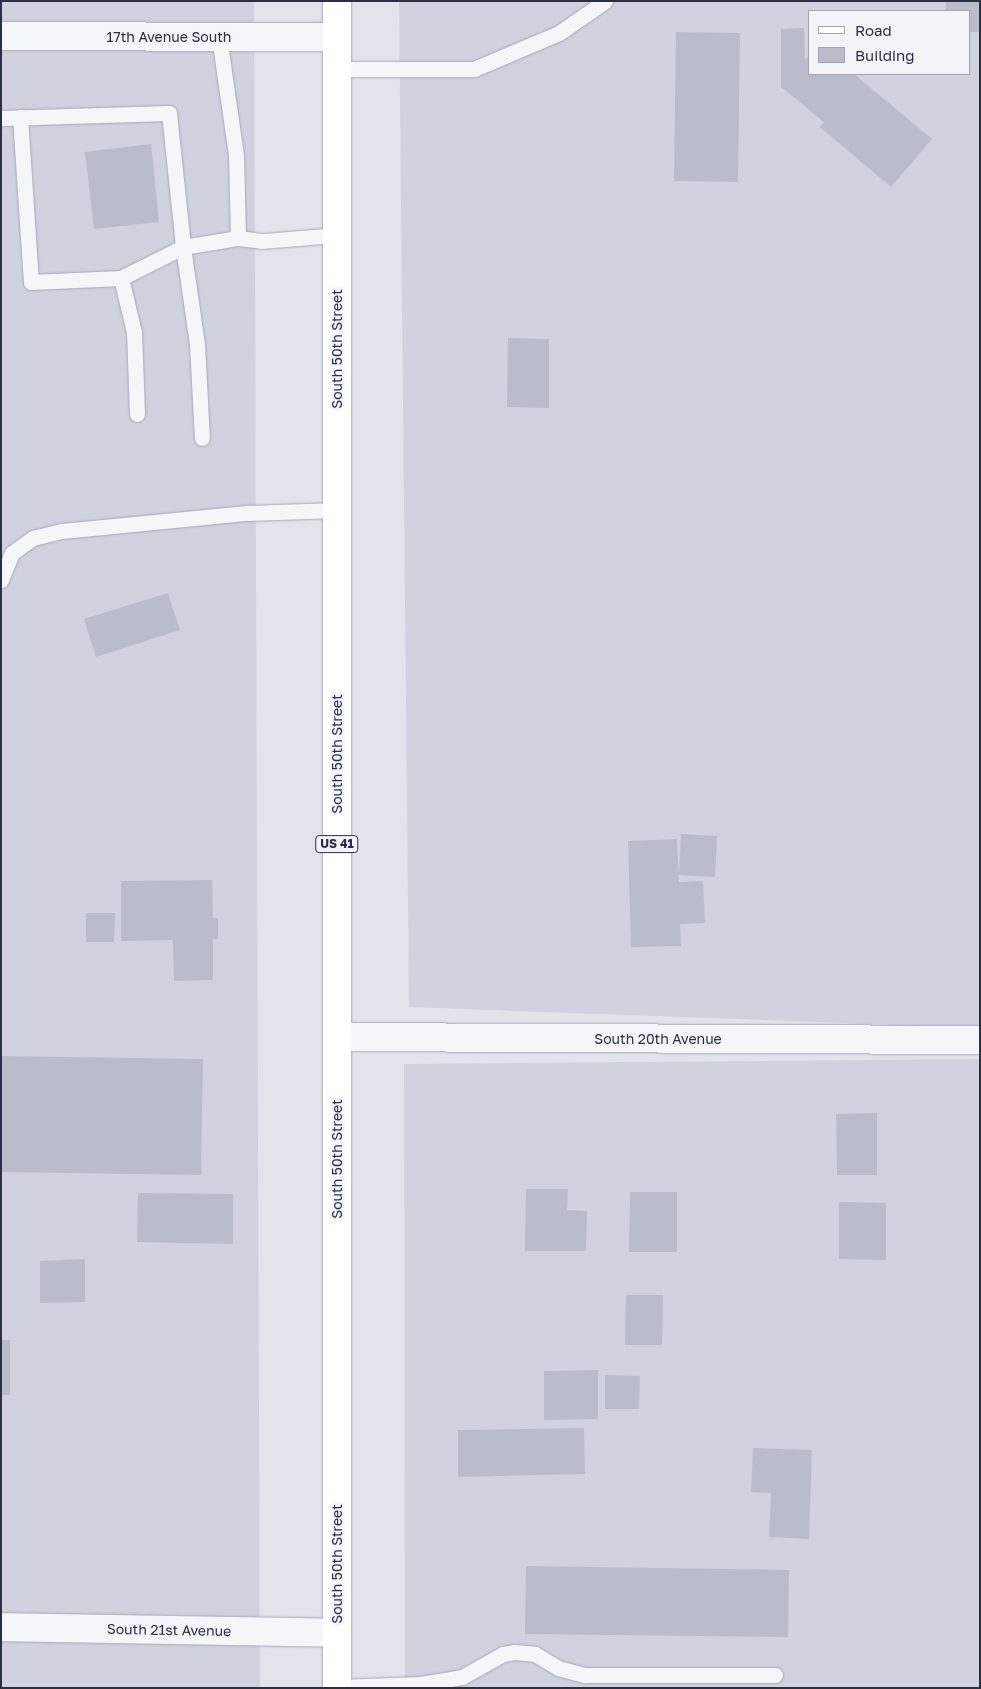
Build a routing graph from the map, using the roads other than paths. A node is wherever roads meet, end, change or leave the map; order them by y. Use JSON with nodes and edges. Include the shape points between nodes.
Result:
{"nodes":[{"id":1,"x":337,"y":1,"type":"edge"},
{"id":2,"x":605,"y":1,"type":"edge"},
{"id":3,"x":1,"y":36,"type":"edge"},
{"id":4,"x":219,"y":37,"type":"junction"},
{"id":5,"x":337,"y":37,"type":"junction"},
{"id":6,"x":337,"y":68,"type":"junction"},
{"id":7,"x":20,"y":117,"type":"junction"},
{"id":8,"x":1,"y":118,"type":"edge"},
{"id":9,"x":337,"y":234,"type":"junction"},
{"id":10,"x":238,"y":238,"type":"junction"},
{"id":11,"x":183,"y":247,"type":"junction"},
{"id":12,"x":121,"y":278,"type":"junction"},
{"id":13,"x":137,"y":414,"type":"dead end"},
{"id":14,"x":202,"y":438,"type":"dead end"},
{"id":15,"x":337,"y":510,"type":"junction"},
{"id":16,"x":1,"y":580,"type":"edge"},
{"id":17,"x":337,"y":1037,"type":"junction"},
{"id":18,"x":980,"y":1040,"type":"edge"},
{"id":19,"x":1,"y":1627,"type":"edge"},
{"id":20,"x":337,"y":1633,"type":"junction"},
{"id":21,"x":775,"y":1675,"type":"dead end"},
{"id":22,"x":337,"y":1687,"type":"edge"}],
"edges":[{"from":1,"to":5,"type":"main road","name":"South 50th Street","number":"US 41"},
{"from":2,"to":6,"type":"lane","via":[[559,33],[474,68]]},
{"from":3,"to":4,"type":"street","name":"17th Avenue South"},
{"from":4,"to":5,"type":"street","name":"17th Avenue South"},
{"from":4,"to":10,"type":"lane","via":[[236,155]]},
{"from":5,"to":6,"type":"main road","name":"South 50th Street","number":"US 41"},
{"from":6,"to":9,"type":"main road","name":"South 50th Street","number":"US 41"},
{"from":7,"to":8,"type":"lane"},
{"from":7,"to":11,"type":"lane","via":[[169,113]]},
{"from":7,"to":12,"type":"lane","via":[[31,282]]},
{"from":9,"to":10,"type":"lane","via":[[262,241]]},
{"from":9,"to":15,"type":"main road","name":"South 50th Street","number":"US 41"},
{"from":10,"to":11,"type":"lane"},
{"from":11,"to":12,"type":"lane"},
{"from":11,"to":14,"type":"lane","via":[[197,344]]},
{"from":12,"to":13,"type":"lane","via":[[134,332]]},
{"from":15,"to":16,"type":"lane","via":[[246,513],[62,530],[33,538],[12,553]]},
{"from":15,"to":17,"type":"main road","name":"South 50th Street","number":"US 41"},
{"from":17,"to":18,"type":"street","name":"South 20th Avenue"},
{"from":17,"to":20,"type":"main road","name":"South 50th Street","number":"US 41"},
{"from":19,"to":20,"type":"street","name":"South 21st Avenue"},
{"from":20,"to":22,"type":"main road","name":"South 50th Street","number":"US 41"},
{"from":21,"to":22,"type":"lane","via":[[584,1675],[558,1668],[535,1654],[514,1652],[503,1654],[462,1677],[421,1684]]}]}
